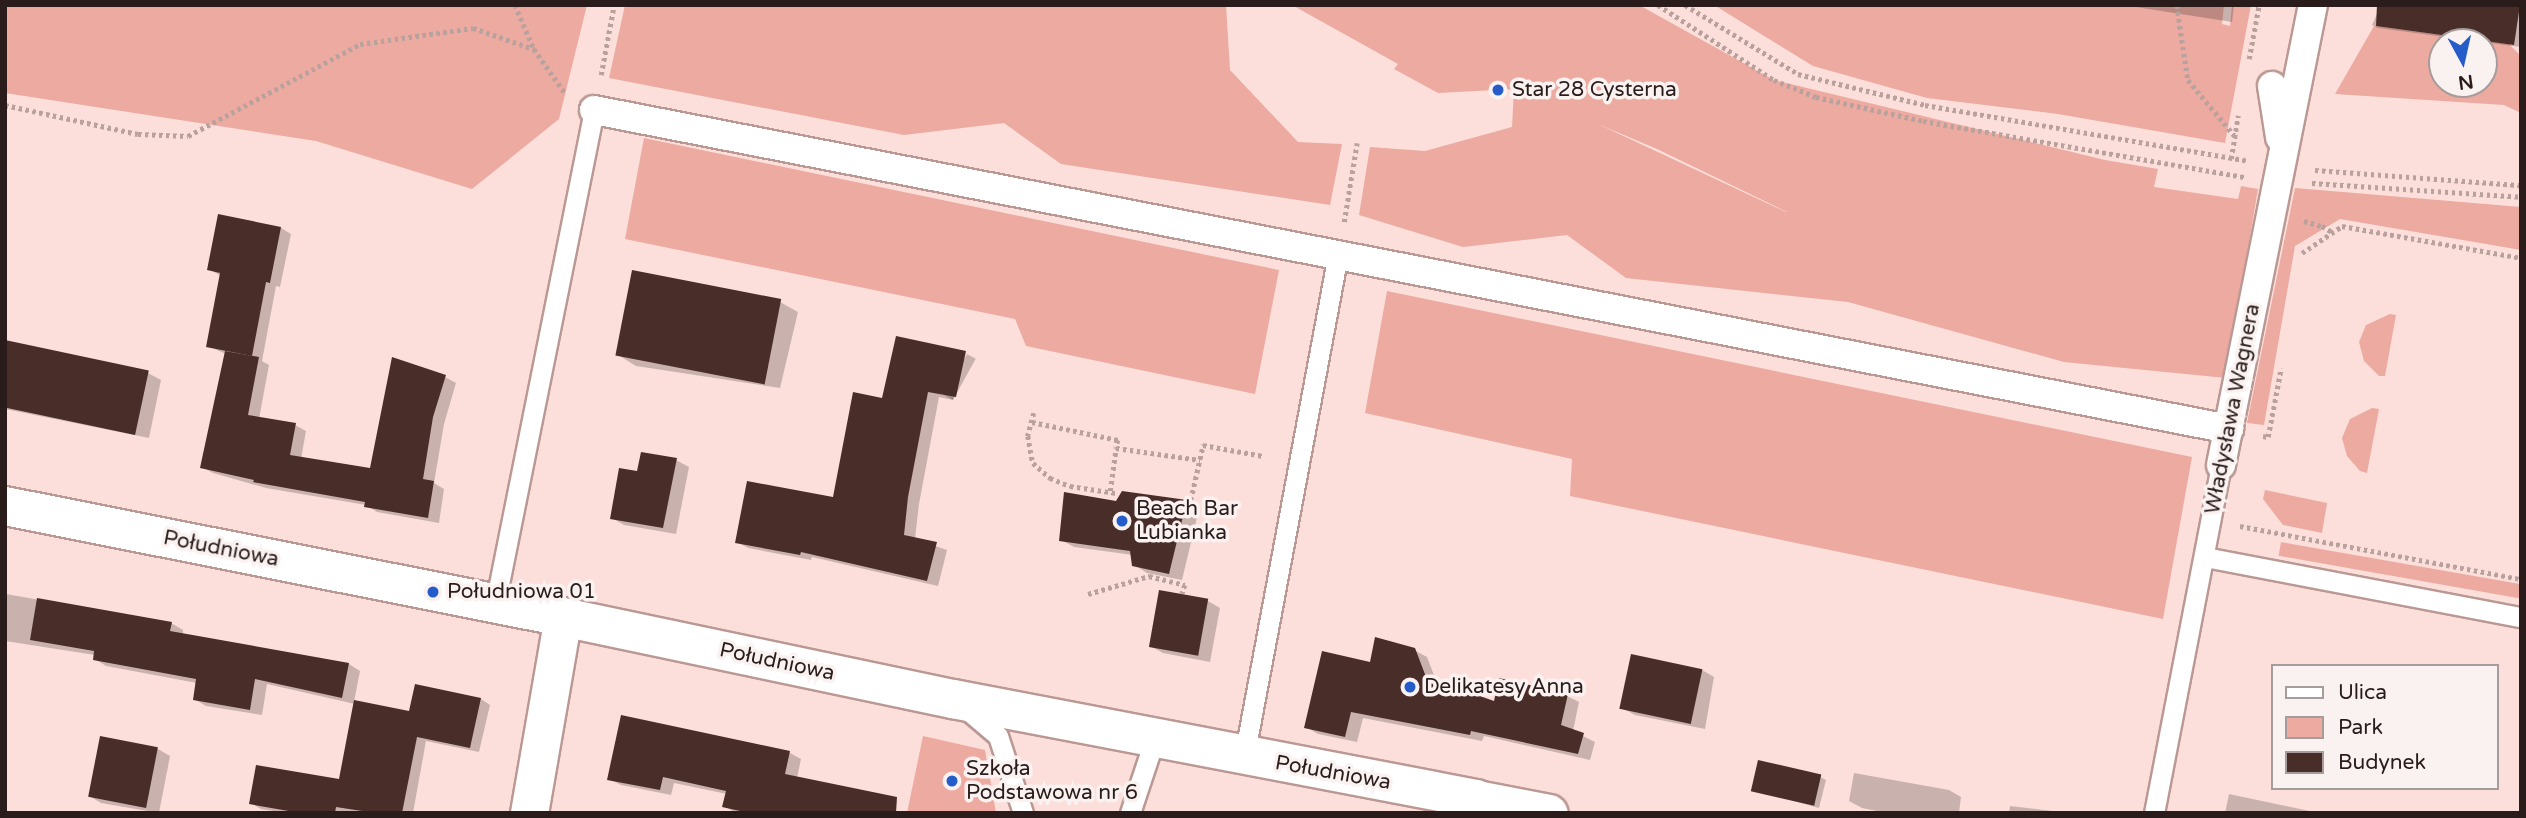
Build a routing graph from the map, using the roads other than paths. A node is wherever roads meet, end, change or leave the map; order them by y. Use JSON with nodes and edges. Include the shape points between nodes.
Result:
{"nodes":[{"id":1,"x":2313,"y":5,"type":"edge"},
{"id":2,"x":2272,"y":86,"type":"dead end"},
{"id":3,"x":592,"y":119,"type":"joint"},
{"id":4,"x":2280,"y":174,"type":"junction"},
{"id":5,"x":1338,"y":254,"type":"junction"},
{"id":6,"x":2229,"y":429,"type":"junction"},
{"id":7,"x":2221,"y":465,"type":"joint"},
{"id":8,"x":5,"y":506,"type":"edge"},
{"id":9,"x":2205,"y":557,"type":"junction"},
{"id":10,"x":495,"y":604,"type":"junction"},
{"id":11,"x":563,"y":617,"type":"junction"},
{"id":12,"x":2521,"y":617,"type":"edge"},
{"id":13,"x":953,"y":699,"type":"junction"},
{"id":14,"x":1156,"y":737,"type":"junction"},
{"id":15,"x":1244,"y":757,"type":"junction"},
{"id":16,"x":1475,"y":806,"type":"edge"},
{"id":17,"x":529,"y":813,"type":"edge"},
{"id":18,"x":1023,"y":813,"type":"edge"},
{"id":19,"x":1130,"y":813,"type":"edge"},
{"id":20,"x":1549,"y":813,"type":"edge"},
{"id":21,"x":2154,"y":813,"type":"edge"}],
"edges":[{"from":1,"to":4,"type":"street","name":"Władysława Wagnera"},
{"from":2,"to":4,"type":"street","via":[[2279,123]]},
{"from":3,"to":5,"type":"street"},
{"from":3,"to":10,"type":"lane"},
{"from":4,"to":6,"type":"street","name":"Władysława Wagnera"},
{"from":5,"to":6,"type":"street"},
{"from":5,"to":15,"type":"lane"},
{"from":6,"to":7,"type":"street","name":"Władysława Wagnera"},
{"from":7,"to":9,"type":"lane","name":"Władysława Wagnera"},
{"from":8,"to":10,"type":"street","name":"Południowa"},
{"from":9,"to":12,"type":"lane"},
{"from":9,"to":21,"type":"lane","name":"Władysława Wagnera"},
{"from":10,"to":11,"type":"street","name":"Południowa"},
{"from":11,"to":13,"type":"street","name":"Południowa"},
{"from":11,"to":17,"type":"street"},
{"from":13,"to":14,"type":"street","name":"Południowa"},
{"from":13,"to":18,"type":"lane","via":[[998,736]]},
{"from":14,"to":15,"type":"street","name":"Południowa"},
{"from":14,"to":19,"type":"lane"},
{"from":15,"to":16,"type":"street","name":"Południowa"},
{"from":16,"to":20,"type":"street","name":"Południowa"}]}
